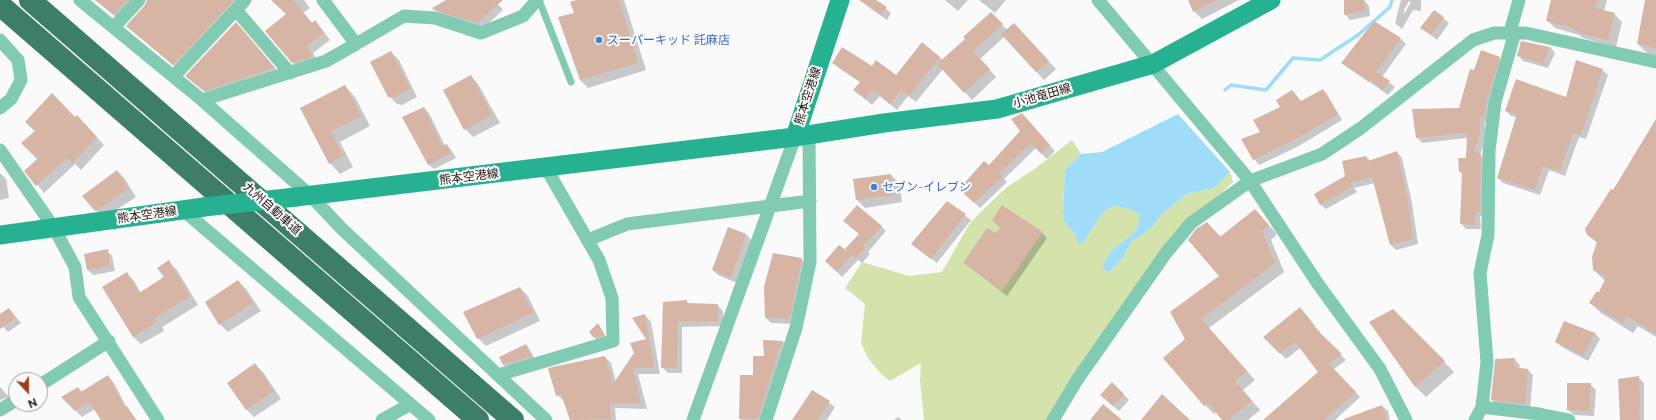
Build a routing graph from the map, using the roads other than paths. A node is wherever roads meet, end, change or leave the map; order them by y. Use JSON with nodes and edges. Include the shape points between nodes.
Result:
{"nodes":[{"id":1,"x":30,"y":0,"type":"edge"},
{"id":2,"x":80,"y":0,"type":"edge"},
{"id":3,"x":140,"y":0,"type":"edge"},
{"id":4,"x":323,"y":0,"type":"edge"},
{"id":5,"x":538,"y":0,"type":"edge"},
{"id":6,"x":840,"y":0,"type":"edge"},
{"id":7,"x":1098,"y":0,"type":"edge"},
{"id":8,"x":1272,"y":0,"type":"edge"},
{"id":9,"x":1519,"y":0,"type":"edge"},
{"id":10,"x":0,"y":5,"type":"edge"},
{"id":11,"x":241,"y":5,"type":"edge"},
{"id":12,"x":114,"y":27,"type":"junction"},
{"id":13,"x":1513,"y":32,"type":"junction"},
{"id":14,"x":0,"y":40,"type":"edge"},
{"id":15,"x":356,"y":44,"type":"junction"},
{"id":16,"x":1656,"y":62,"type":"edge"},
{"id":17,"x":1153,"y":64,"type":"junction"},
{"id":18,"x":290,"y":73,"type":"junction"},
{"id":19,"x":174,"y":76,"type":"junction"},
{"id":20,"x":571,"y":82,"type":"dead end"},
{"id":21,"x":202,"y":100,"type":"junction"},
{"id":22,"x":0,"y":108,"type":"edge"},
{"id":23,"x":802,"y":136,"type":"junction"},
{"id":24,"x":0,"y":150,"type":"edge"},
{"id":25,"x":546,"y":168,"type":"junction"},
{"id":26,"x":1250,"y":181,"type":"junction"},
{"id":27,"x":304,"y":196,"type":"junction"},
{"id":28,"x":810,"y":201,"type":"junction"},
{"id":29,"x":770,"y":206,"type":"junction"},
{"id":30,"x":183,"y":210,"type":"junction"},
{"id":31,"x":54,"y":228,"type":"junction"},
{"id":32,"x":0,"y":235,"type":"edge"},
{"id":33,"x":588,"y":240,"type":"junction"},
{"id":34,"x":109,"y":342,"type":"junction"},
{"id":35,"x":498,"y":375,"type":"junction"},
{"id":36,"x":48,"y":379,"type":"edge"},
{"id":37,"x":409,"y":405,"type":"junction"},
{"id":38,"x":1482,"y":407,"type":"junction"},
{"id":39,"x":158,"y":420,"type":"edge"},
{"id":40,"x":382,"y":420,"type":"edge"},
{"id":41,"x":429,"y":420,"type":"edge"},
{"id":42,"x":478,"y":420,"type":"edge"},
{"id":43,"x":513,"y":420,"type":"edge"},
{"id":44,"x":546,"y":420,"type":"edge"},
{"id":45,"x":693,"y":420,"type":"edge"},
{"id":46,"x":766,"y":420,"type":"edge"},
{"id":47,"x":1053,"y":420,"type":"edge"},
{"id":48,"x":1406,"y":420,"type":"edge"},
{"id":49,"x":1475,"y":420,"type":"edge"},
{"id":50,"x":1569,"y":420,"type":"edge"}],
"edges":[{"from":1,"to":43,"type":"highway","name":"九州自動車道"},
{"from":2,"to":12,"type":"street"},
{"from":3,"to":12,"type":"street"},
{"from":4,"to":15,"type":"street"},
{"from":5,"to":15,"type":"street","via":[[523,16],[481,33],[435,18],[404,16]]},
{"from":5,"to":20,"type":"lane"},
{"from":6,"to":23,"type":"main road","name":"熊本空港線"},
{"from":7,"to":17,"type":"street"},
{"from":8,"to":17,"type":"main road","name":"小池竜田線"},
{"from":9,"to":13,"type":"street"},
{"from":10,"to":42,"type":"highway","name":"九州自動車道"},
{"from":11,"to":18,"type":"street"},
{"from":11,"to":19,"type":"street"},
{"from":12,"to":19,"type":"street"},
{"from":13,"to":16,"type":"street"},
{"from":13,"to":26,"type":"street","via":[[1494,33],[1473,40],[1361,128],[1322,154]]},
{"from":13,"to":38,"type":"street","via":[[1495,102],[1490,151],[1488,235],[1480,273],[1486,362]]},
{"from":14,"to":22,"type":"street","via":[[18,60],[21,80],[11,99]]},
{"from":15,"to":18,"type":"street","via":[[326,61]]},
{"from":17,"to":23,"type":"main road","name":"小池竜田線","via":[[996,109]]},
{"from":17,"to":26,"type":"street"},
{"from":18,"to":21,"type":"street"},
{"from":19,"to":21,"type":"street"},
{"from":21,"to":27,"type":"street"},
{"from":23,"to":25,"type":"main road","name":"熊本空港線"},
{"from":23,"to":28,"type":"street"},
{"from":23,"to":29,"type":"street"},
{"from":24,"to":31,"type":"street"},
{"from":25,"to":27,"type":"main road","name":"熊本空港線"},
{"from":25,"to":33,"type":"street"},
{"from":26,"to":47,"type":"street","via":[[1191,223],[1166,253],[1077,380]]},
{"from":26,"to":48,"type":"street","via":[[1318,284],[1380,369]]},
{"from":27,"to":30,"type":"main road","name":"熊本空港線","bridge":true},
{"from":27,"to":35,"type":"street"},
{"from":28,"to":29,"type":"street"},
{"from":28,"to":46,"type":"street","via":[[810,262],[796,328]]},
{"from":29,"to":33,"type":"street","via":[[627,224]]},
{"from":29,"to":45,"type":"street"},
{"from":30,"to":31,"type":"main road","name":"熊本空港線"},
{"from":30,"to":37,"type":"street"},
{"from":31,"to":32,"type":"main road","name":"熊本空港線"},
{"from":31,"to":34,"type":"street","via":[[75,267],[79,297]]},
{"from":33,"to":35,"type":"street","via":[[599,260],[612,298],[613,341]]},
{"from":34,"to":36,"type":"street"},
{"from":34,"to":39,"type":"street"},
{"from":35,"to":44,"type":"street"},
{"from":37,"to":40,"type":"street"},
{"from":37,"to":41,"type":"street"},
{"from":38,"to":49,"type":"street"},
{"from":38,"to":50,"type":"street"}]}
